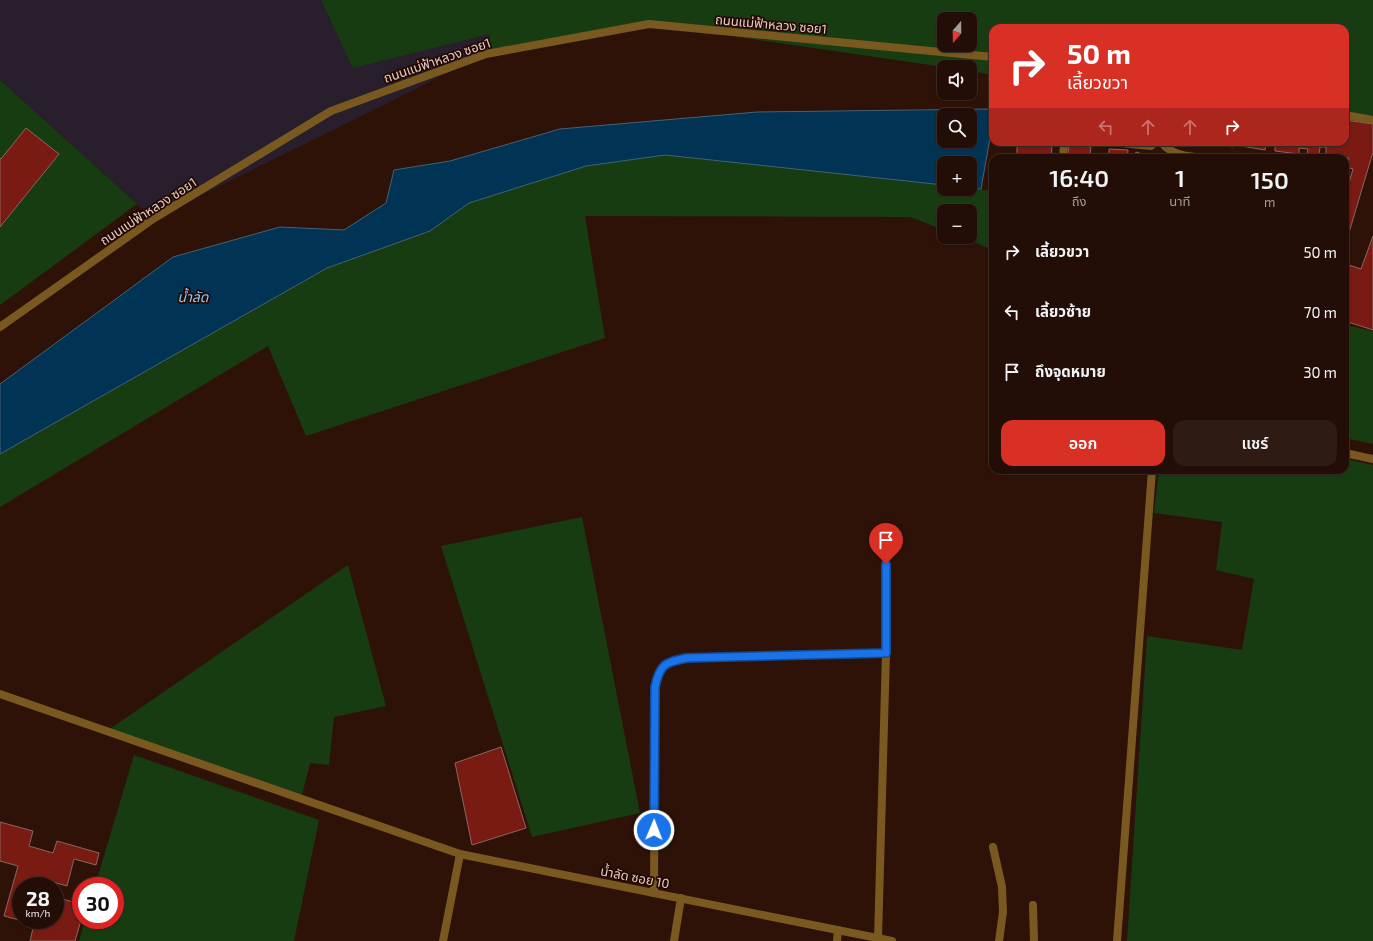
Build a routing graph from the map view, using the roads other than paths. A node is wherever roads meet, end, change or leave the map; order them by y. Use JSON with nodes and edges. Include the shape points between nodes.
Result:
{"nodes":[{"id":1,"x":989,"y":57,"type":"edge"},
{"id":2,"x":1349,"y":116,"type":"edge"},
{"id":3,"x":1373,"y":120,"type":"edge"},
{"id":4,"x":1164,"y":146,"type":"edge"},
{"id":5,"x":1178,"y":154,"type":"edge"},
{"id":6,"x":0,"y":327,"type":"edge"},
{"id":7,"x":1349,"y":453,"type":"edge"},
{"id":8,"x":1373,"y":459,"type":"edge"},
{"id":9,"x":1152,"y":474,"type":"edge"},
{"id":10,"x":886,"y":549,"type":"dead end"},
{"id":11,"x":886,"y":653,"type":"junction"},
{"id":12,"x":0,"y":694,"type":"edge"},
{"id":13,"x":993,"y":847,"type":"dead end"},
{"id":14,"x":460,"y":854,"type":"junction"},
{"id":15,"x":654,"y":893,"type":"junction"},
{"id":16,"x":681,"y":898,"type":"junction"},
{"id":17,"x":1033,"y":905,"type":"dead end"},
{"id":18,"x":838,"y":930,"type":"junction"},
{"id":19,"x":878,"y":938,"type":"junction"},
{"id":20,"x":443,"y":941,"type":"edge"},
{"id":21,"x":674,"y":941,"type":"edge"},
{"id":22,"x":837,"y":941,"type":"edge"},
{"id":23,"x":892,"y":941,"type":"edge"},
{"id":24,"x":999,"y":941,"type":"edge"},
{"id":25,"x":1034,"y":941,"type":"edge"},
{"id":26,"x":1117,"y":941,"type":"edge"}],
"edges":[{"from":1,"to":6,"type":"street","name":"ถนนแม่ฟ้าหลวง ซอย1","via":[[649,24],[486,54],[331,111],[153,219]]},
{"from":2,"to":3,"type":"street"},
{"from":4,"to":5,"type":"street"},
{"from":7,"to":8,"type":"street"},
{"from":9,"to":26,"type":"street"},
{"from":10,"to":11,"type":"street"},
{"from":11,"to":15,"type":"street","via":[[687,658],[663,665],[655,687]]},
{"from":11,"to":19,"type":"street"},
{"from":12,"to":14,"type":"street","name":"น้ำลัด ซอย 10"},
{"from":13,"to":24,"type":"street","via":[[1002,887],[1003,912]]},
{"from":14,"to":15,"type":"street","name":"น้ำลัด ซอย 10"},
{"from":14,"to":20,"type":"street"},
{"from":15,"to":16,"type":"street","name":"น้ำลัด ซอย 10"},
{"from":16,"to":18,"type":"street","name":"น้ำลัด ซอย 10"},
{"from":16,"to":21,"type":"street"},
{"from":17,"to":25,"type":"street"},
{"from":18,"to":19,"type":"street","name":"น้ำลัด ซอย 10"},
{"from":18,"to":22,"type":"street"},
{"from":19,"to":23,"type":"street","name":"น้ำลัด ซอย 10"}]}
